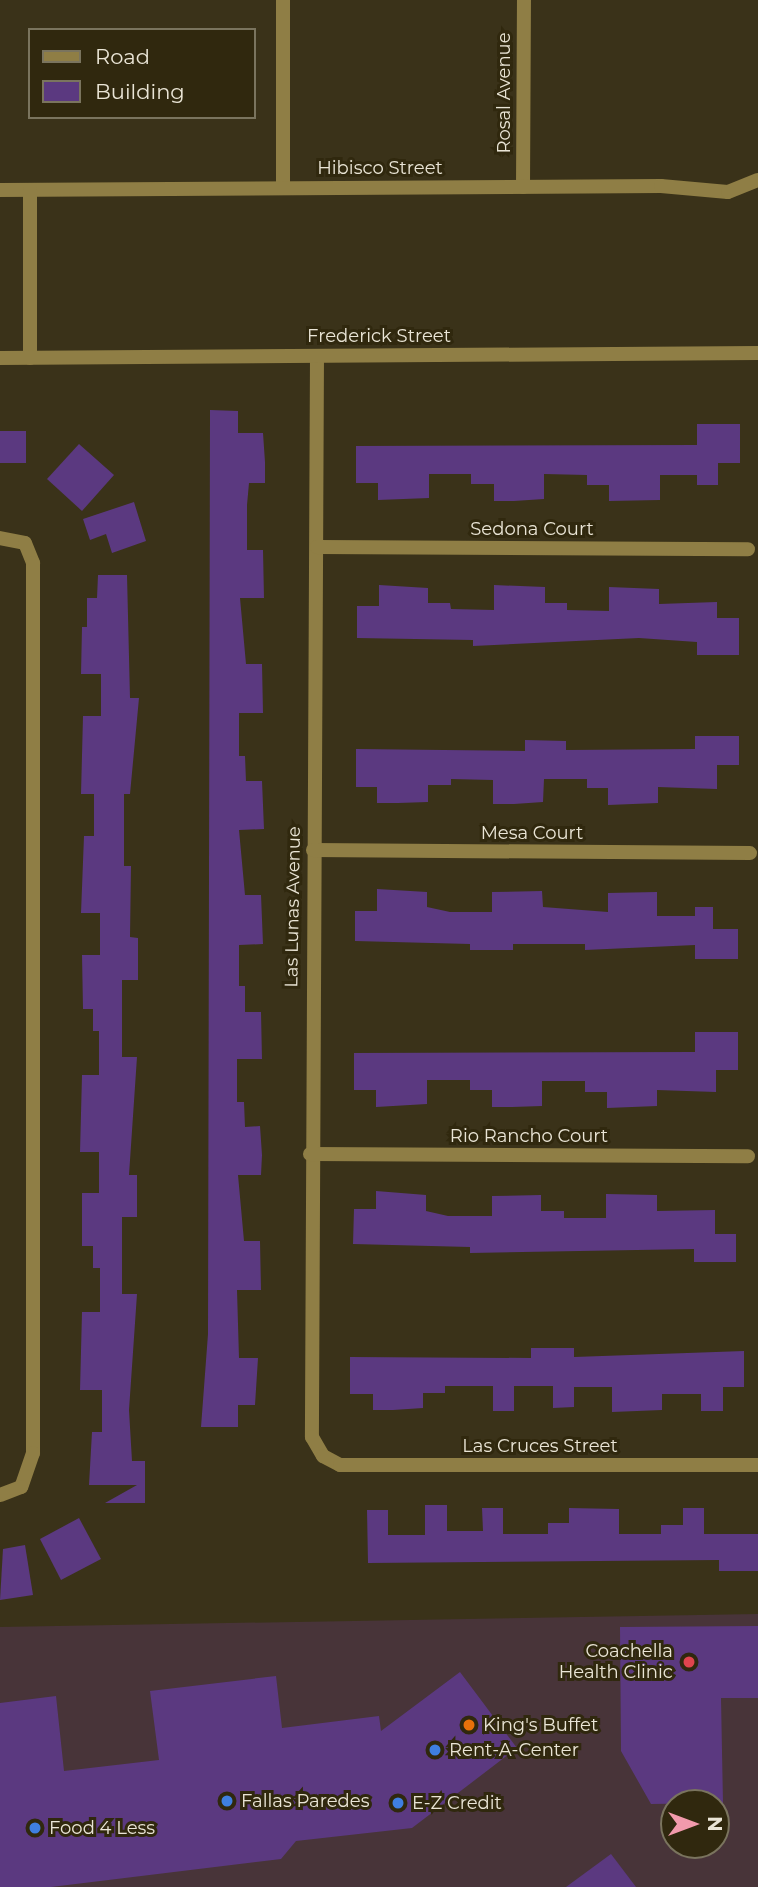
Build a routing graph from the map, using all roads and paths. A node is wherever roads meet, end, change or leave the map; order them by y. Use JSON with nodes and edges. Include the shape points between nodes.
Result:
{"nodes":[{"id":1,"x":283,"y":0,"type":"edge"},
{"id":2,"x":524,"y":0,"type":"edge"},
{"id":3,"x":758,"y":180,"type":"edge"},
{"id":4,"x":523,"y":187,"type":"junction"},
{"id":5,"x":283,"y":188,"type":"junction"},
{"id":6,"x":0,"y":190,"type":"edge"},
{"id":7,"x":30,"y":190,"type":"junction"},
{"id":8,"x":758,"y":353,"type":"edge"},
{"id":9,"x":317,"y":356,"type":"junction"},
{"id":10,"x":0,"y":358,"type":"edge"},
{"id":11,"x":30,"y":358,"type":"junction"},
{"id":12,"x":0,"y":538,"type":"edge"},
{"id":13,"x":317,"y":547,"type":"junction"},
{"id":14,"x":748,"y":549,"type":"dead end"},
{"id":15,"x":313,"y":850,"type":"junction"},
{"id":16,"x":750,"y":853,"type":"dead end"},
{"id":17,"x":310,"y":1154,"type":"junction"},
{"id":18,"x":748,"y":1156,"type":"dead end"},
{"id":19,"x":323,"y":1456,"type":"joint"},
{"id":20,"x":758,"y":1465,"type":"edge"},
{"id":21,"x":0,"y":1494,"type":"edge"}],
"edges":[{"from":1,"to":5,"type":"street"},
{"from":2,"to":4,"type":"street","name":"Rosal Avenue"},
{"from":3,"to":4,"type":"street","name":"Hibisco Street","via":[[728,192]]},
{"from":4,"to":5,"type":"street","name":"Hibisco Street"},
{"from":5,"to":7,"type":"street","name":"Hibisco Street"},
{"from":6,"to":7,"type":"street","name":"Hibisco Street"},
{"from":7,"to":11,"type":"street"},
{"from":8,"to":9,"type":"street","name":"Frederick Street"},
{"from":9,"to":11,"type":"street","name":"Frederick Street"},
{"from":9,"to":13,"type":"street","name":"Las Lunas Avenue"},
{"from":10,"to":11,"type":"street","name":"Frederick Street"},
{"from":12,"to":21,"type":"street","via":[[25,543],[33,563],[33,1453],[21,1486]]},
{"from":13,"to":14,"type":"street","name":"Sedona Court"},
{"from":13,"to":15,"type":"street","name":"Las Lunas Avenue"},
{"from":15,"to":16,"type":"street","name":"Mesa Court"},
{"from":15,"to":17,"type":"street","name":"Las Lunas Avenue"},
{"from":17,"to":18,"type":"street","name":"Rio Rancho Court"},
{"from":17,"to":19,"type":"street","name":"Las Lunas Avenue","via":[[309,1414]]},
{"from":19,"to":20,"type":"street","name":"Las Cruces Street","via":[[351,1465]]}]}
